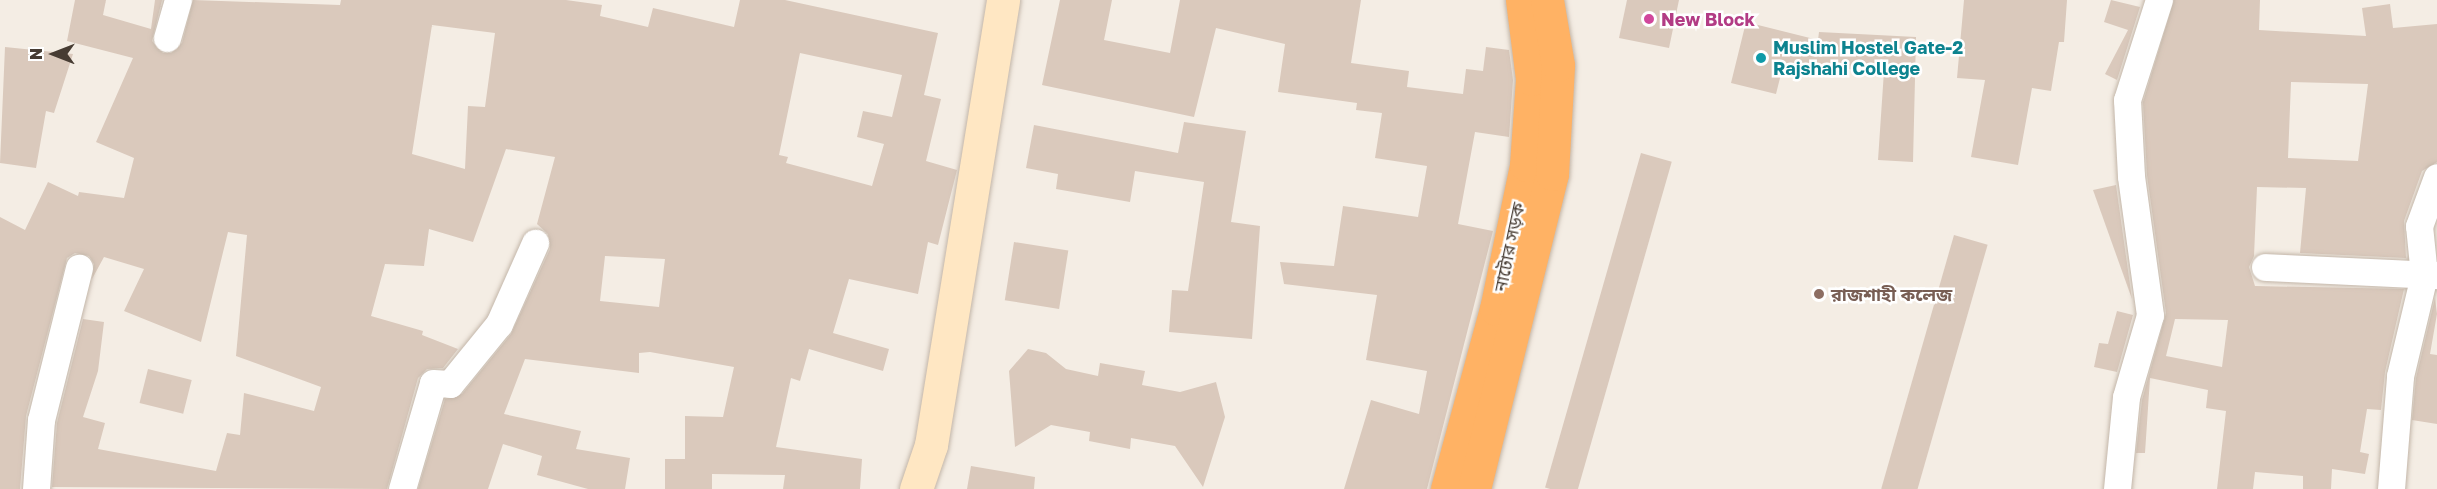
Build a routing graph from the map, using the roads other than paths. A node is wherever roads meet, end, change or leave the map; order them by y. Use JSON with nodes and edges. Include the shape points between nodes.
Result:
{"nodes":[{"id":1,"x":178,"y":0,"type":"edge"},
{"id":2,"x":1003,"y":0,"type":"edge"},
{"id":3,"x":1522,"y":0,"type":"edge"},
{"id":4,"x":1547,"y":0,"type":"edge"},
{"id":5,"x":2158,"y":0,"type":"edge"},
{"id":6,"x":167,"y":38,"type":"dead end"},
{"id":7,"x":2437,"y":177,"type":"edge"},
{"id":8,"x":535,"y":243,"type":"dead end"},
{"id":9,"x":2265,"y":267,"type":"dead end"},
{"id":10,"x":79,"y":268,"type":"dead end"},
{"id":11,"x":2430,"y":275,"type":"edge"},
{"id":12,"x":36,"y":489,"type":"edge"},
{"id":13,"x":402,"y":489,"type":"edge"},
{"id":14,"x":916,"y":489,"type":"edge"},
{"id":15,"x":1447,"y":489,"type":"edge"},
{"id":16,"x":1474,"y":489,"type":"edge"},
{"id":17,"x":2117,"y":489,"type":"edge"},
{"id":18,"x":2391,"y":489,"type":"edge"}],
"edges":[{"from":1,"to":6,"type":"street"},
{"from":2,"to":14,"type":"main road","via":[[931,445]]},
{"from":3,"to":15,"type":"highway","name":"নাটোর সড়ক","via":[[1532,79],[1526,165],[1496,309]]},
{"from":4,"to":16,"type":"highway","via":[[1558,65],[1552,174]]},
{"from":5,"to":17,"type":"street","via":[[2127,100],[2131,176],[2150,315],[2126,397]]},
{"from":7,"to":11,"type":"street","via":[[2419,226]]},
{"from":8,"to":13,"type":"street","via":[[499,324],[450,384],[433,383]]},
{"from":9,"to":11,"type":"street"},
{"from":10,"to":12,"type":"street","via":[[41,420]]},
{"from":11,"to":18,"type":"street","via":[[2400,376]]}]}
